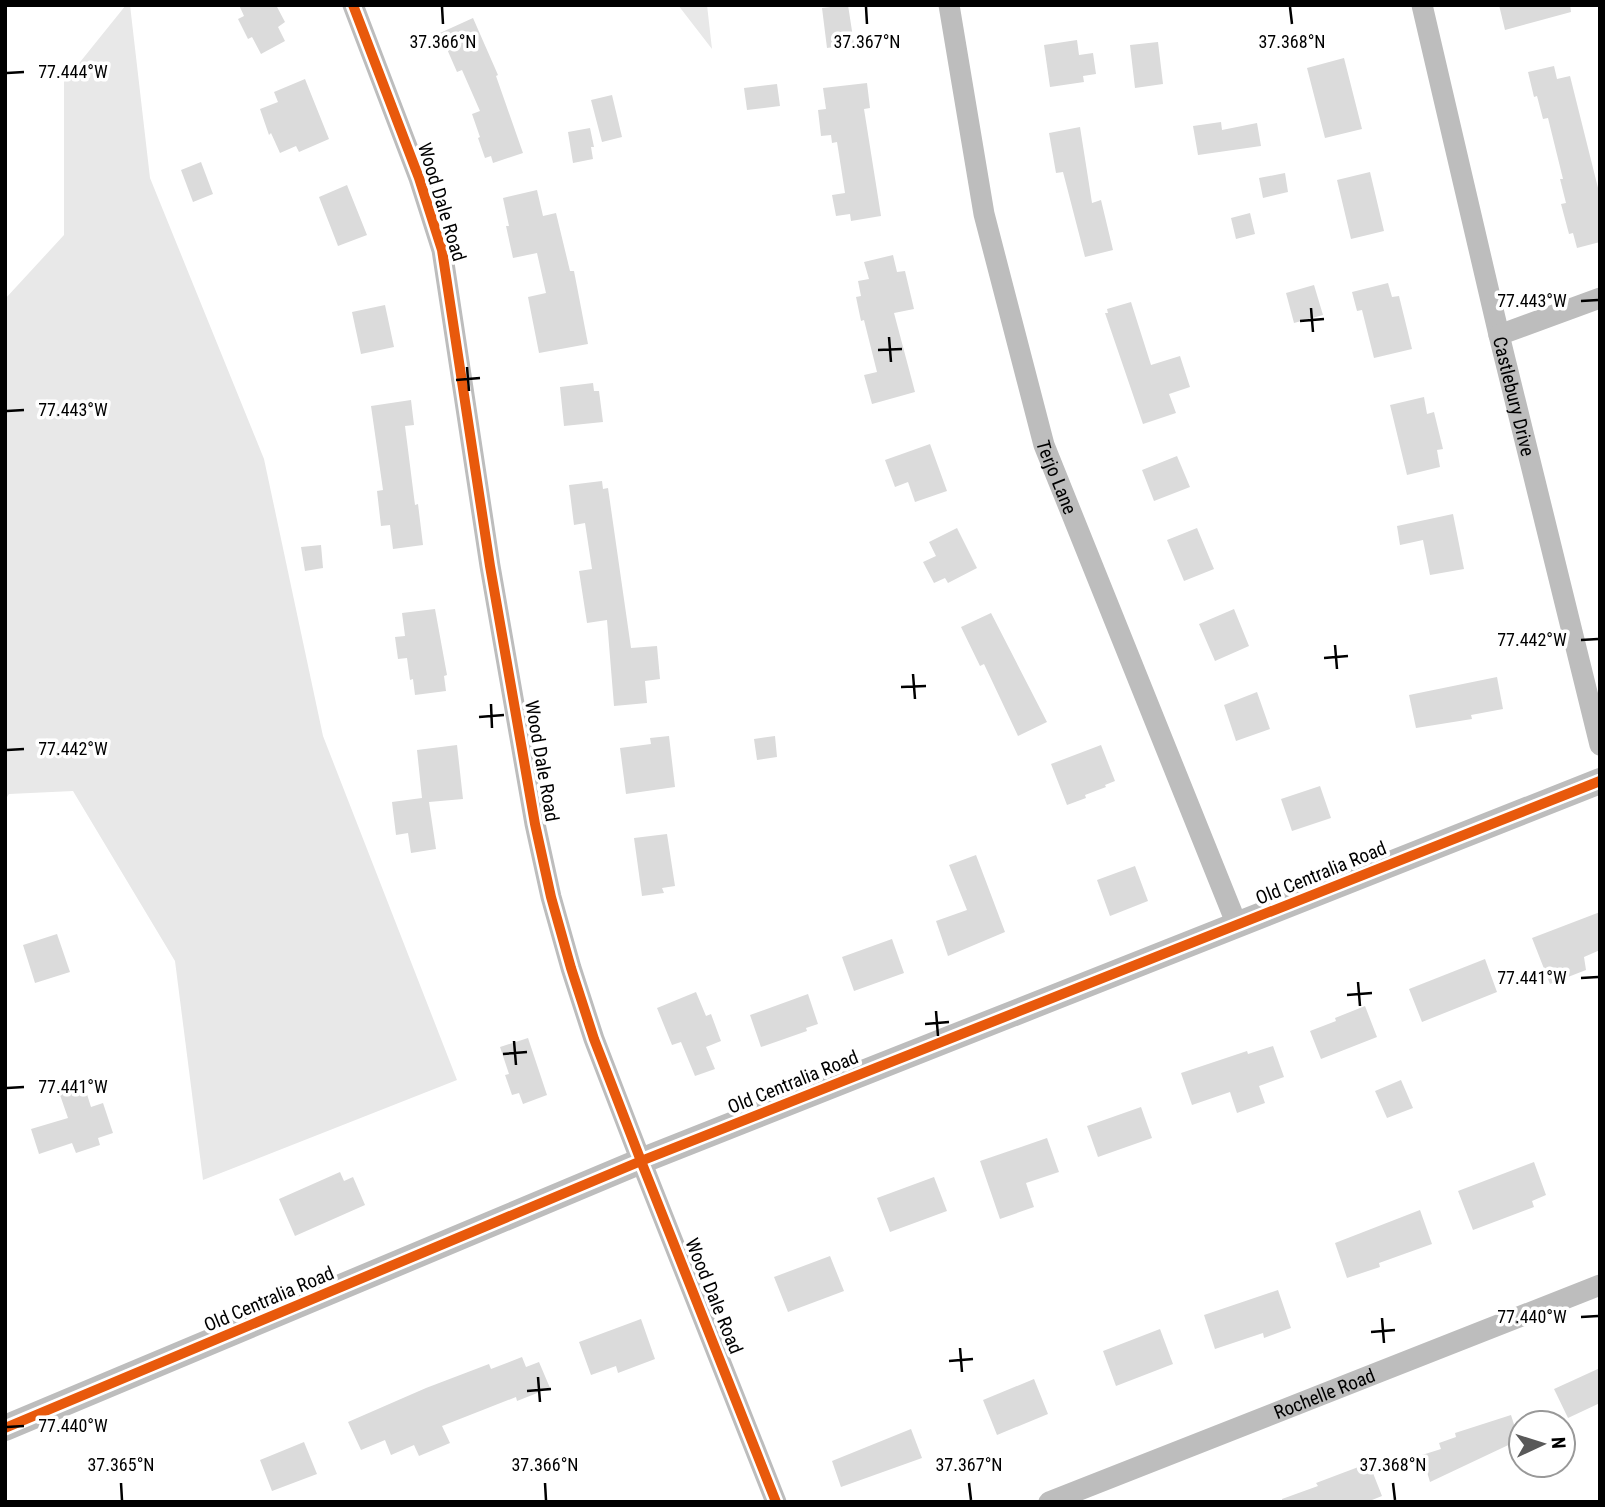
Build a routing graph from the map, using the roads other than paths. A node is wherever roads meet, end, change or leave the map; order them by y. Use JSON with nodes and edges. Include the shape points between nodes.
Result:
{"nodes":[{"id":1,"x":353,"y":5,"type":"edge"},
{"id":2,"x":949,"y":5,"type":"edge"},
{"id":3,"x":1422,"y":5,"type":"edge"},
{"id":4,"x":1600,"y":298,"type":"edge"},
{"id":5,"x":1499,"y":335,"type":"junction"},
{"id":6,"x":1600,"y":745,"type":"edge"},
{"id":7,"x":1600,"y":781,"type":"edge"},
{"id":8,"x":1237,"y":925,"type":"junction"},
{"id":9,"x":641,"y":1161,"type":"junction"},
{"id":10,"x":1600,"y":1285,"type":"edge"},
{"id":11,"x":5,"y":1428,"type":"edge"},
{"id":12,"x":776,"y":1502,"type":"edge"},
{"id":13,"x":1049,"y":1502,"type":"edge"}],
"edges":[{"from":1,"to":9,"type":"street","name":"Wood Dale Road","via":[[442,250],[537,836],[571,968]]},
{"from":2,"to":8,"type":"street","name":"Terjo Lane","via":[[984,214],[1044,445]]},
{"from":3,"to":5,"type":"street","name":"Castlebury Drive"},
{"from":4,"to":5,"type":"street"},
{"from":5,"to":6,"type":"street","name":"Castlebury Drive"},
{"from":7,"to":8,"type":"street","name":"Old Centralia Road"},
{"from":8,"to":9,"type":"street","name":"Old Centralia Road"},
{"from":9,"to":11,"type":"street","name":"Old Centralia Road"},
{"from":9,"to":12,"type":"street","name":"Wood Dale Road"},
{"from":10,"to":13,"type":"street","name":"Rochelle Road"}]}
